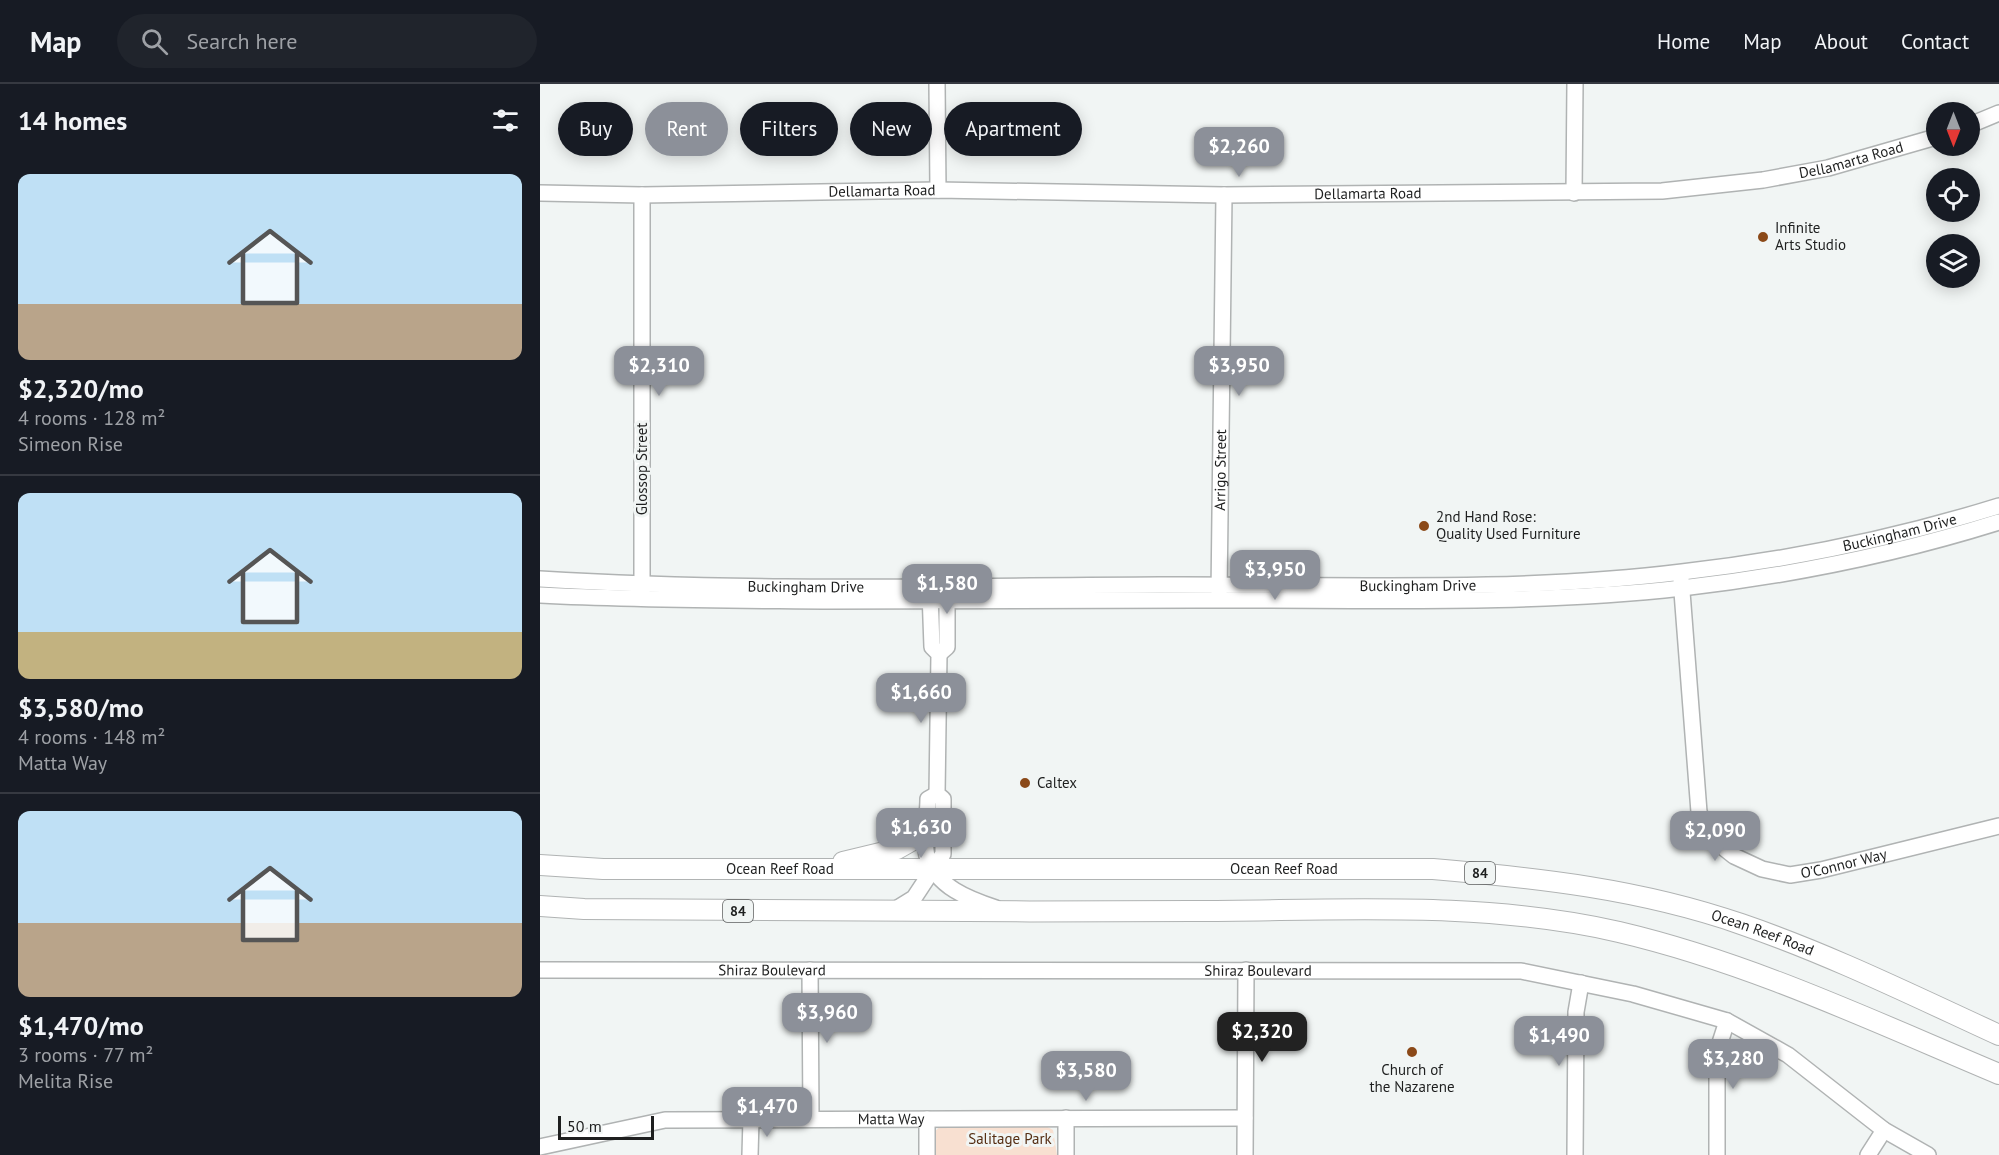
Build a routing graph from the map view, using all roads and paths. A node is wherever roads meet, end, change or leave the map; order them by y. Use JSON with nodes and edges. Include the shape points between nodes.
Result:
{"nodes":[{"id":1,"x":937,"y":84,"type":"edge"},
{"id":2,"x":1575,"y":84,"type":"edge"},
{"id":3,"x":1999,"y":113,"type":"edge"},
{"id":4,"x":1980,"y":121,"type":"edge"},
{"id":5,"x":1926,"y":140,"type":"edge"},
{"id":6,"x":938,"y":190,"type":"junction"},
{"id":7,"x":540,"y":193,"type":"edge"},
{"id":8,"x":1575,"y":193,"type":"junction"},
{"id":9,"x":642,"y":195,"type":"junction"},
{"id":10,"x":1224,"y":195,"type":"junction"},
{"id":11,"x":1999,"y":506,"type":"edge"},
{"id":12,"x":1999,"y":522,"type":"edge"},
{"id":13,"x":540,"y":579,"type":"edge"},
{"id":14,"x":1682,"y":580,"type":"junction"},
{"id":15,"x":947,"y":586,"type":"junction"},
{"id":16,"x":642,"y":592,"type":"junction"},
{"id":17,"x":1219,"y":592,"type":"junction"},
{"id":18,"x":929,"y":593,"type":"junction"},
{"id":19,"x":540,"y":595,"type":"edge"},
{"id":20,"x":947,"y":603,"type":"junction"},
{"id":21,"x":939,"y":654,"type":"junction"},
{"id":22,"x":937,"y":794,"type":"junction"},
{"id":23,"x":1999,"y":826,"type":"edge"},
{"id":24,"x":927,"y":832,"type":"junction"},
{"id":25,"x":540,"y":865,"type":"edge"},
{"id":26,"x":811,"y":870,"type":"junction"},
{"id":27,"x":934,"y":870,"type":"junction"},
{"id":28,"x":540,"y":906,"type":"edge"},
{"id":29,"x":892,"y":912,"type":"junction"},
{"id":30,"x":1011,"y":912,"type":"junction"},
{"id":31,"x":540,"y":970,"type":"edge"},
{"id":32,"x":810,"y":970,"type":"junction"},
{"id":33,"x":1246,"y":970,"type":"junction"},
{"id":34,"x":1581,"y":983,"type":"junction"},
{"id":35,"x":1727,"y":1022,"type":"junction"},
{"id":36,"x":1999,"y":1035,"type":"edge"},
{"id":37,"x":1999,"y":1074,"type":"edge"},
{"id":38,"x":1066,"y":1118,"type":"junction"},
{"id":39,"x":1245,"y":1118,"type":"junction"},
{"id":40,"x":751,"y":1119,"type":"junction"},
{"id":41,"x":811,"y":1119,"type":"junction"},
{"id":42,"x":927,"y":1119,"type":"junction"},
{"id":43,"x":1884,"y":1130,"type":"junction"},
{"id":44,"x":540,"y":1147,"type":"edge"},
{"id":45,"x":750,"y":1155,"type":"edge"},
{"id":46,"x":927,"y":1155,"type":"edge"},
{"id":47,"x":1066,"y":1155,"type":"edge"},
{"id":48,"x":1245,"y":1155,"type":"edge"},
{"id":49,"x":1575,"y":1155,"type":"edge"},
{"id":50,"x":1717,"y":1155,"type":"edge"},
{"id":51,"x":1868,"y":1155,"type":"edge"},
{"id":52,"x":1928,"y":1155,"type":"edge"}],
"edges":[{"from":1,"to":6,"type":"street"},
{"from":2,"to":8,"type":"street"},
{"from":3,"to":4,"type":"street"},
{"from":5,"to":8,"type":"street","name":"Dellamarta Road","via":[[1828,168],[1763,180],[1662,191]]},
{"from":6,"to":9,"type":"street","name":"Dellamarta Road"},
{"from":6,"to":10,"type":"street","name":"Dellamarta Road"},
{"from":7,"to":9,"type":"street","name":"Dellamarta Road"},
{"from":8,"to":10,"type":"street","name":"Dellamarta Road"},
{"from":9,"to":16,"type":"street","name":"Glossop Street"},
{"from":10,"to":17,"type":"street","name":"Arrigo Street"},
{"from":11,"to":14,"type":"street","name":"Buckingham Drive","via":[[1865,541]]},
{"from":12,"to":14,"type":"street","name":"Buckingham Drive","via":[[1868,556],[1769,575]]},
{"from":13,"to":16,"type":"street","name":"Buckingham Drive"},
{"from":14,"to":17,"type":"street","name":"Buckingham Drive","via":[[1594,595],[1476,599]]},
{"from":14,"to":23,"type":"street","name":"O'Connor Way","via":[[1699,812],[1710,837],[1734,856],[1762,869],[1790,875]]},
{"from":15,"to":17,"type":"street","name":"Buckingham Drive"},
{"from":15,"to":18,"type":"street","name":"Buckingham Drive"},
{"from":15,"to":20,"type":"street"},
{"from":16,"to":18,"type":"street","name":"Buckingham Drive"},
{"from":16,"to":19,"type":"street","name":"Buckingham Drive"},
{"from":17,"to":20,"type":"street","name":"Buckingham Drive"},
{"from":18,"to":20,"type":"street","name":"Buckingham Drive"},
{"from":18,"to":21,"type":"street","via":[[932,647]]},
{"from":20,"to":21,"type":"street","via":[[947,647]]},
{"from":21,"to":22,"type":"street"},
{"from":22,"to":24,"type":"street","via":[[928,799]]},
{"from":22,"to":27,"type":"street","via":[[943,799],[943,854]]},
{"from":24,"to":26,"type":"main road","via":[[897,849]]},
{"from":24,"to":27,"type":"street","via":[[927,855]]},
{"from":25,"to":26,"type":"main road","name":"Ocean Reef Road","number":"84"},
{"from":26,"to":27,"type":"main road","name":"Ocean Reef Road","number":"84"},
{"from":27,"to":29,"type":"street","via":[[914,898]]},
{"from":27,"to":30,"type":"street","via":[[960,894]]},
{"from":27,"to":36,"type":"main road","name":"Ocean Reef Road","number":"84","via":[[1433,869],[1551,879],[1647,898],[1740,923],[1817,953]]},
{"from":28,"to":29,"type":"main road","number":"84"},
{"from":29,"to":30,"type":"main road","number":"84"},
{"from":30,"to":37,"type":"main road","number":"84","via":[[1438,911],[1543,919],[1618,932],[1722,960]]},
{"from":31,"to":32,"type":"street","name":"Shiraz Boulevard"},
{"from":32,"to":33,"type":"street","name":"Shiraz Boulevard"},
{"from":32,"to":41,"type":"street"},
{"from":33,"to":34,"type":"street","name":"Shiraz Boulevard","via":[[1521,971]]},
{"from":33,"to":39,"type":"street"},
{"from":34,"to":35,"type":"street","name":"Shiraz Boulevard"},
{"from":34,"to":49,"type":"street","via":[[1576,1012]]},
{"from":35,"to":43,"type":"street","name":"Shiraz Boulevard","via":[[1788,1055]]},
{"from":35,"to":50,"type":"street","via":[[1717,1052]]},
{"from":38,"to":39,"type":"street","name":"Matta Way"},
{"from":38,"to":42,"type":"street","name":"Matta Way"},
{"from":38,"to":47,"type":"street"},
{"from":39,"to":48,"type":"street"},
{"from":40,"to":41,"type":"street","name":"Matta Way"},
{"from":40,"to":44,"type":"street","name":"Matta Way","via":[[665,1120]]},
{"from":40,"to":45,"type":"street"},
{"from":41,"to":42,"type":"street","name":"Matta Way"},
{"from":42,"to":46,"type":"street"},
{"from":43,"to":51,"type":"street"},
{"from":43,"to":52,"type":"street","name":"Shiraz Boulevard"}]}
